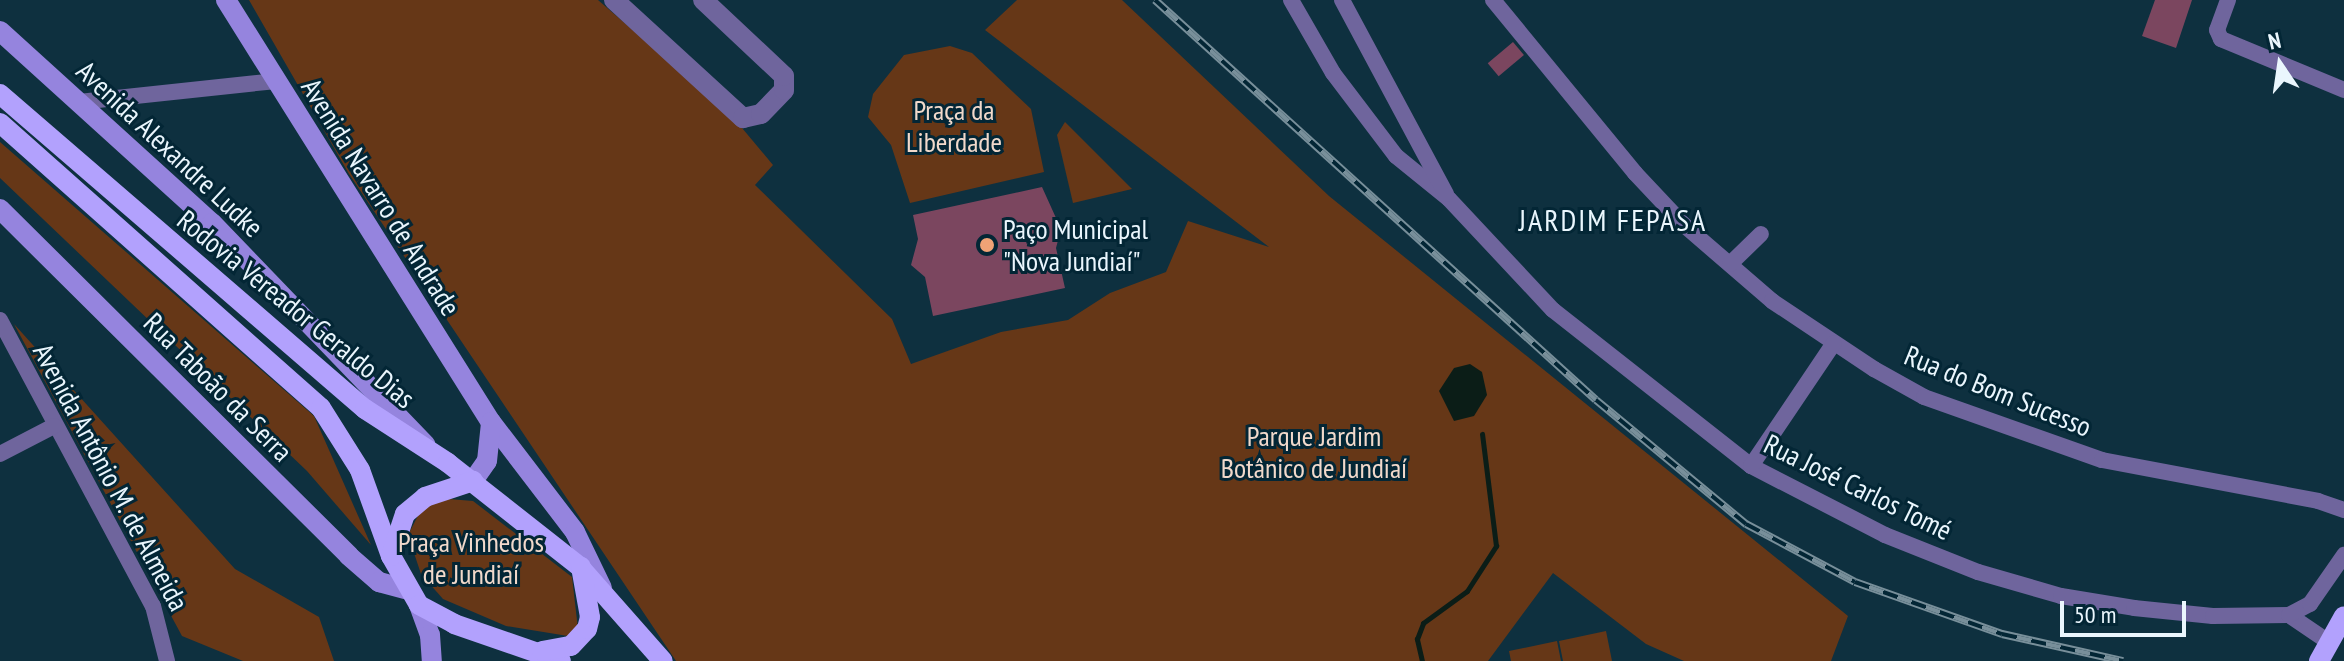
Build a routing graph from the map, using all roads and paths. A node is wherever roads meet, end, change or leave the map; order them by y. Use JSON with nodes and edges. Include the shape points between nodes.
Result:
{"nodes":[{"id":1,"x":226,"y":0,"type":"edge"},
{"id":2,"x":614,"y":0,"type":"edge"},
{"id":3,"x":703,"y":0,"type":"edge"},
{"id":4,"x":1291,"y":0,"type":"edge"},
{"id":5,"x":1342,"y":0,"type":"edge"},
{"id":6,"x":1493,"y":0,"type":"edge"},
{"id":7,"x":2228,"y":0,"type":"edge"},
{"id":8,"x":0,"y":31,"type":"edge"},
{"id":9,"x":274,"y":81,"type":"junction"},
{"id":10,"x":2344,"y":90,"type":"edge"},
{"id":11,"x":0,"y":94,"type":"edge"},
{"id":12,"x":79,"y":102,"type":"junction"},
{"id":13,"x":0,"y":123,"type":"edge"},
{"id":14,"x":1449,"y":199,"type":"junction"},
{"id":15,"x":0,"y":209,"type":"edge"},
{"id":16,"x":1761,"y":234,"type":"dead end"},
{"id":17,"x":1730,"y":264,"type":"junction"},
{"id":18,"x":0,"y":320,"type":"edge"},
{"id":19,"x":1834,"y":343,"type":"junction"},
{"id":20,"x":491,"y":422,"type":"junction"},
{"id":21,"x":54,"y":426,"type":"junction"},
{"id":22,"x":431,"y":451,"type":"junction"},
{"id":23,"x":0,"y":454,"type":"edge"},
{"id":24,"x":1751,"y":466,"type":"junction"},
{"id":25,"x":473,"y":481,"type":"junction"},
{"id":26,"x":2344,"y":510,"type":"edge"},
{"id":27,"x":2344,"y":555,"type":"edge"},
{"id":28,"x":391,"y":556,"type":"junction"},
{"id":29,"x":580,"y":567,"type":"junction"},
{"id":30,"x":602,"y":588,"type":"junction"},
{"id":31,"x":413,"y":597,"type":"junction"},
{"id":32,"x":2289,"y":615,"type":"junction"},
{"id":33,"x":2344,"y":616,"type":"edge"},
{"id":34,"x":2330,"y":643,"type":"junction"},
{"id":35,"x":538,"y":651,"type":"junction"},
{"id":36,"x":167,"y":661,"type":"edge"},
{"id":37,"x":432,"y":661,"type":"edge"},
{"id":38,"x":561,"y":661,"type":"edge"},
{"id":39,"x":663,"y":661,"type":"edge"},
{"id":40,"x":2319,"y":661,"type":"edge"}],
"edges":[{"from":1,"to":9,"type":"main road","name":"Avenida Navarro de Andrade"},
{"from":2,"to":3,"type":"street","via":[[743,118],[761,114],[784,90],[784,76]]},
{"from":4,"to":14,"type":"street","via":[[1363,115],[1396,156]]},
{"from":5,"to":14,"type":"street"},
{"from":6,"to":17,"type":"street","name":"Rua do Bom Sucesso","via":[[1635,173]]},
{"from":7,"to":10,"type":"street","via":[[2217,30],[2221,39]]},
{"from":8,"to":12,"type":"main road","name":"Avenida Alexandre Ludke"},
{"from":9,"to":12,"type":"street"},
{"from":9,"to":20,"type":"main road","name":"Avenida Navarro de Andrade"},
{"from":11,"to":22,"type":"main road","name":"Rodovia Vereador Geraldo Dias","via":[[299,356],[365,409]]},
{"from":12,"to":22,"type":"main road","name":"Avenida Alexandre Ludke","via":[[212,223]]},
{"from":13,"to":28,"type":"main road","name":"Rodovia Vereador Geraldo Dias","via":[[321,408],[360,470]]},
{"from":14,"to":24,"type":"street","name":"Rua José Carlos Tomé","via":[[1553,310]]},
{"from":15,"to":31,"type":"main road","name":"Rua Taboão da Serra","via":[[349,556],[379,582]]},
{"from":16,"to":17,"type":"street"},
{"from":17,"to":19,"type":"street","name":"Rua do Bom Sucesso","via":[[1772,301]]},
{"from":18,"to":21,"type":"street","name":"Avenida Antônio M. de Almeida"},
{"from":19,"to":24,"type":"street"},
{"from":19,"to":26,"type":"street","name":"Rua do Bom Sucesso","via":[[1924,397],[2022,435],[2102,460]]},
{"from":20,"to":25,"type":"main road","via":[[487,461]]},
{"from":20,"to":30,"type":"main road","name":"Avenida Navarro de Andrade","via":[[575,532]]},
{"from":21,"to":23,"type":"street"},
{"from":21,"to":36,"type":"street","name":"Avenida Antônio M. de Almeida","via":[[153,606]]},
{"from":22,"to":25,"type":"main road","name":"Rodovia Vereador Geraldo Dias"},
{"from":24,"to":32,"type":"street","name":"Rua José Carlos Tomé","via":[[1885,535],[1978,572],[2061,596],[2213,616]]},
{"from":25,"to":28,"type":"main road","via":[[425,497],[405,514]]},
{"from":25,"to":29,"type":"main road","name":"Rodovia Vereador Geraldo Dias"},
{"from":27,"to":32,"type":"street","via":[[2310,604]]},
{"from":28,"to":31,"type":"main road","name":"Rodovia Vereador Geraldo Dias"},
{"from":29,"to":30,"type":"main road","name":"Rodovia Vereador Geraldo Dias"},
{"from":29,"to":35,"type":"main road","via":[[590,617],[587,629],[571,646]]},
{"from":30,"to":39,"type":"main road","name":"Rodovia Vereador Geraldo Dias"},
{"from":31,"to":35,"type":"main road","via":[[454,624]]},
{"from":31,"to":37,"type":"main road","via":[[430,635]]},
{"from":32,"to":34,"type":"street"},
{"from":33,"to":34,"type":"main road"},
{"from":34,"to":40,"type":"main road"},
{"from":35,"to":38,"type":"main road"}]}
